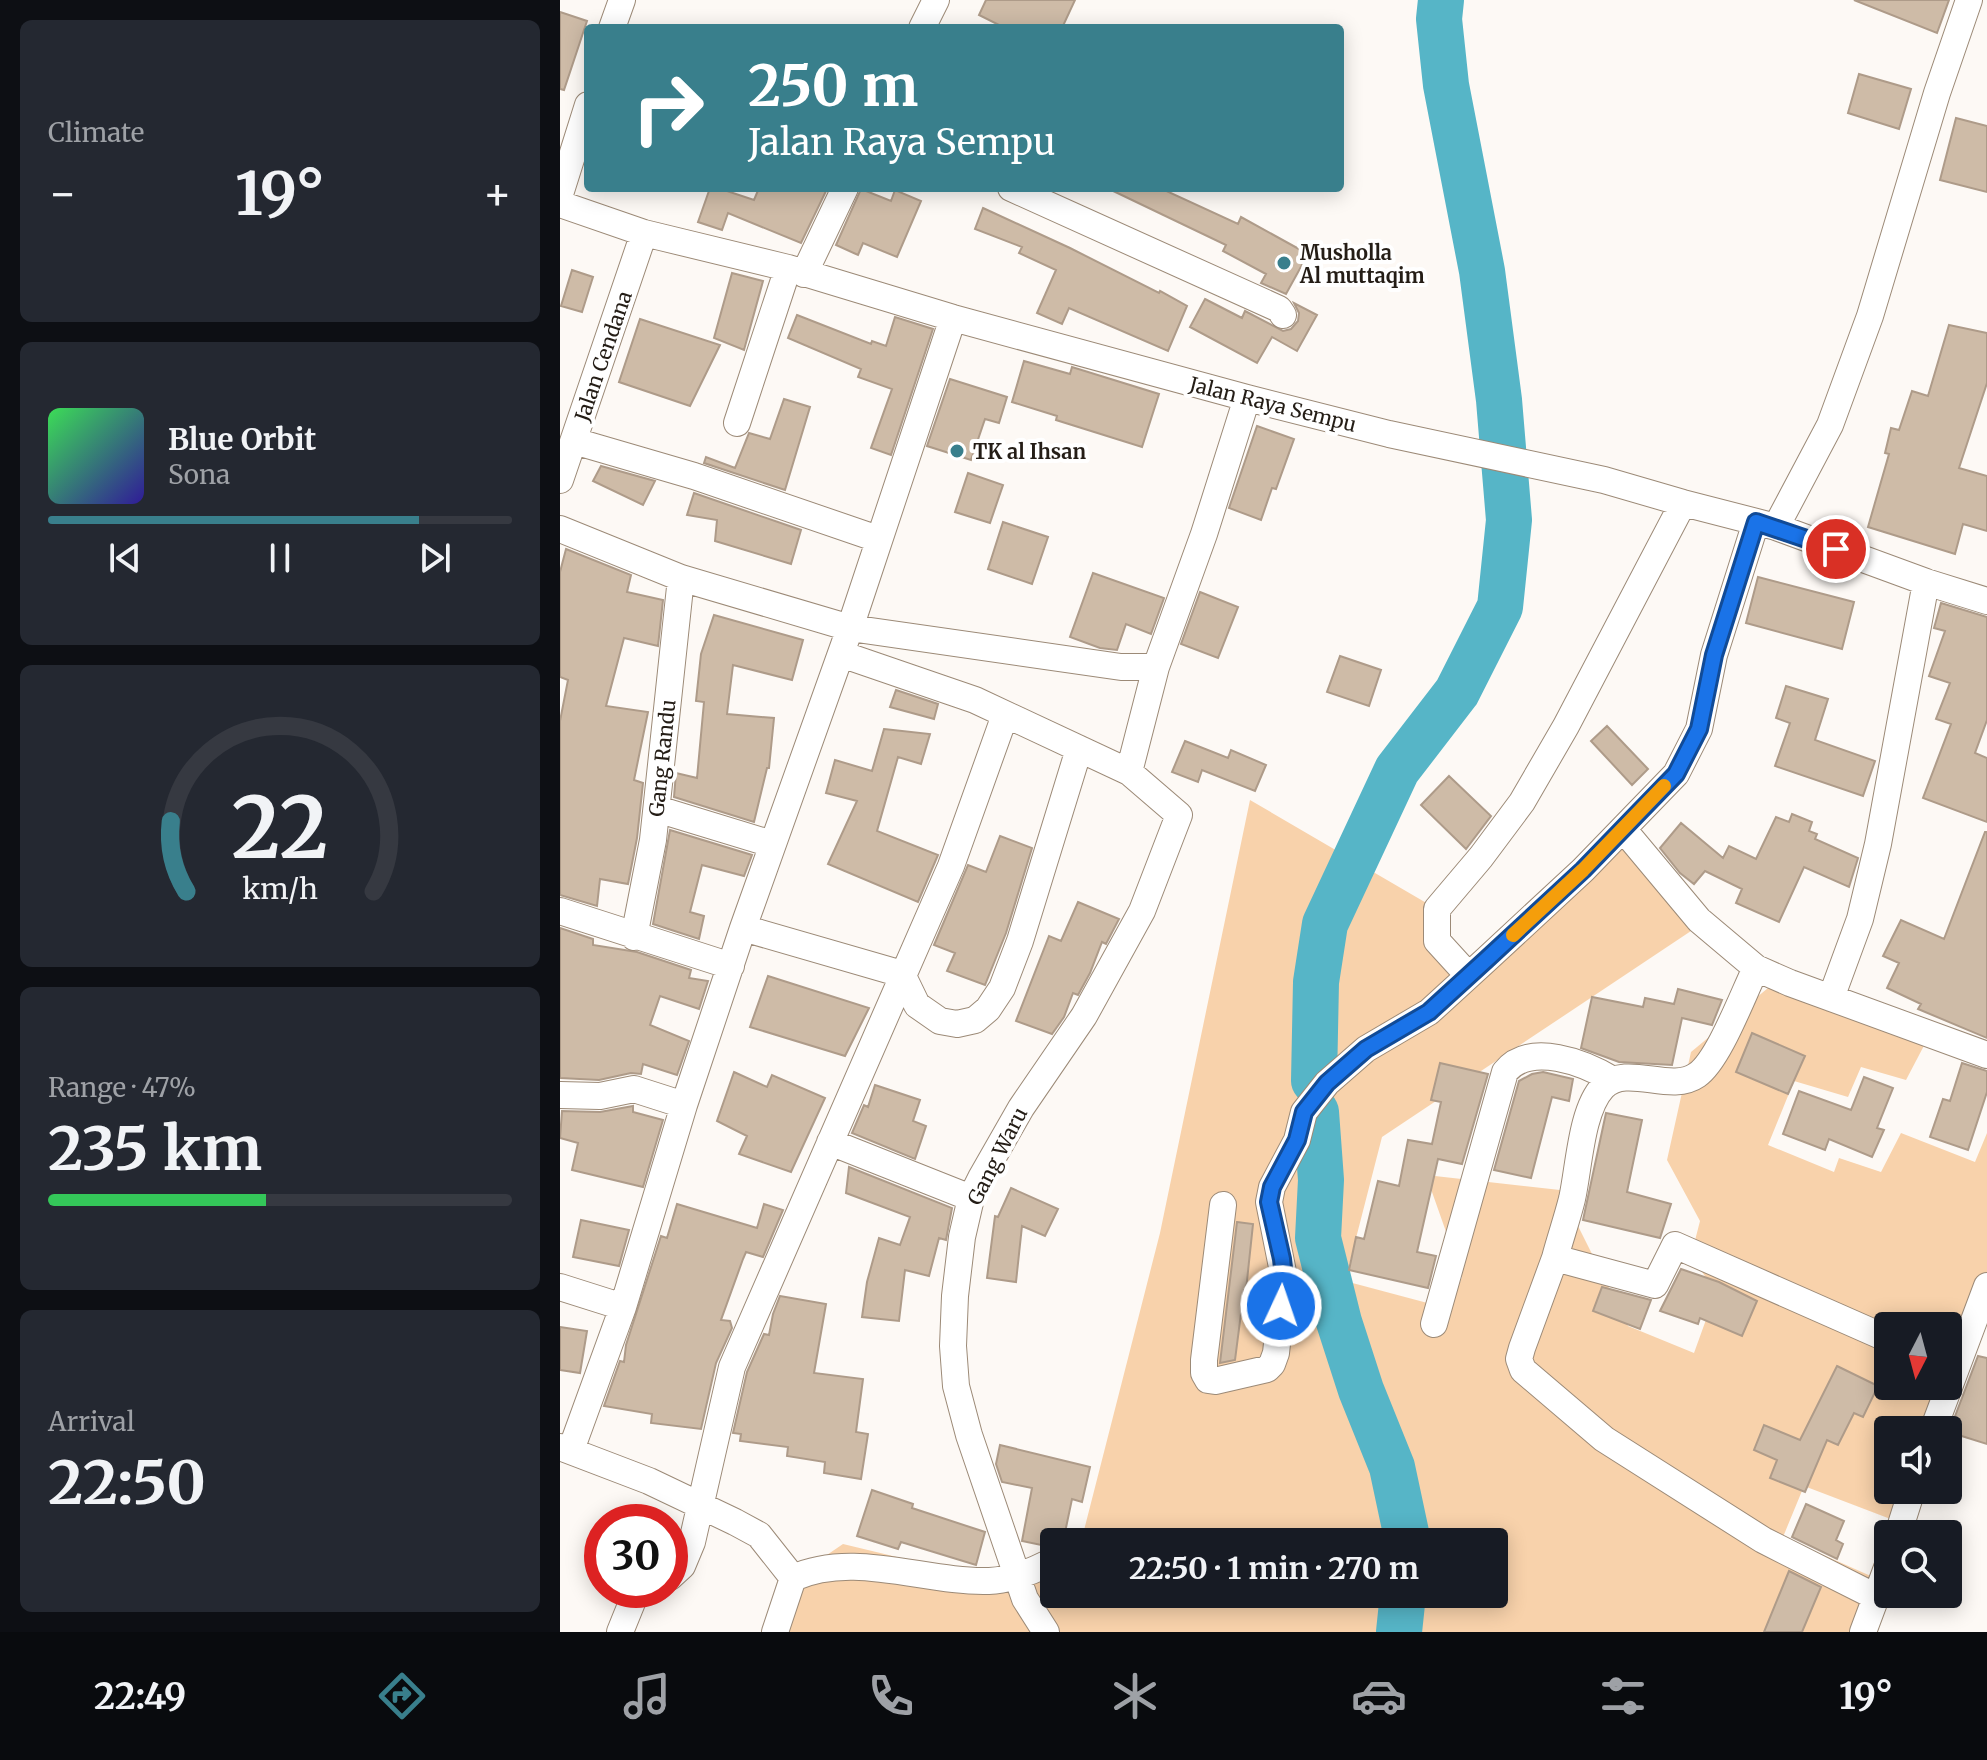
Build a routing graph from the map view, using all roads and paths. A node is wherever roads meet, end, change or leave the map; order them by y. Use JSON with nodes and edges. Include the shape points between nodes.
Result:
{"nodes":[{"id":1,"x":622,"y":0,"type":"edge"},
{"id":2,"x":936,"y":0,"type":"edge"},
{"id":3,"x":1969,"y":0,"type":"edge"},
{"id":4,"x":613,"y":24,"type":"edge"},
{"id":5,"x":924,"y":24,"type":"edge"},
{"id":6,"x":584,"y":118,"type":"edge"},
{"id":7,"x":843,"y":192,"type":"edge"},
{"id":8,"x":1020,"y":192,"type":"edge"},
{"id":9,"x":560,"y":194,"type":"edge"},
{"id":10,"x":560,"y":204,"type":"edge"},
{"id":11,"x":644,"y":233,"type":"junction"},
{"id":12,"x":796,"y":271,"type":"junction"},
{"id":13,"x":1283,"y":315,"type":"dead end"},
{"id":14,"x":953,"y":318,"type":"junction"},
{"id":15,"x":1247,"y":398,"type":"junction"},
{"id":16,"x":737,"y":423,"type":"dead end"},
{"id":17,"x":574,"y":441,"type":"junction"},
{"id":18,"x":560,"y":480,"type":"edge"},
{"id":19,"x":1683,"y":503,"type":"junction"},
{"id":20,"x":1766,"y":525,"type":"junction"},
{"id":21,"x":560,"y":529,"type":"edge"},
{"id":22,"x":878,"y":539,"type":"junction"},
{"id":23,"x":681,"y":578,"type":"junction"},
{"id":24,"x":1926,"y":582,"type":"junction"},
{"id":25,"x":1987,"y":601,"type":"edge"},
{"id":26,"x":850,"y":628,"type":"junction"},
{"id":27,"x":841,"y":654,"type":"junction"},
{"id":28,"x":1156,"y":667,"type":"junction"},
{"id":29,"x":1005,"y":715,"type":"junction"},
{"id":30,"x":1079,"y":749,"type":"junction"},
{"id":31,"x":1129,"y":772,"type":"junction"},
{"id":32,"x":657,"y":809,"type":"junction"},
{"id":33,"x":1623,"y":829,"type":"junction"},
{"id":34,"x":772,"y":844,"type":"junction"},
{"id":35,"x":560,"y":911,"type":"edge"},
{"id":36,"x":743,"y":928,"type":"junction"},
{"id":37,"x":634,"y":937,"type":"junction"},
{"id":38,"x":731,"y":966,"type":"junction"},
{"id":39,"x":1756,"y":968,"type":"junction"},
{"id":40,"x":902,"y":974,"type":"junction"},
{"id":41,"x":1468,"y":975,"type":"junction"},
{"id":42,"x":1831,"y":998,"type":"junction"},
{"id":43,"x":1987,"y":1055,"type":"edge"},
{"id":44,"x":1613,"y":1080,"type":"junction"},
{"id":45,"x":560,"y":1095,"type":"edge"},
{"id":46,"x":684,"y":1105,"type":"junction"},
{"id":47,"x":830,"y":1142,"type":"junction"},
{"id":48,"x":971,"y":1198,"type":"junction"},
{"id":49,"x":1223,"y":1205,"type":"dead end"},
{"id":50,"x":1555,"y":1258,"type":"junction"},
{"id":51,"x":1987,"y":1286,"type":"edge"},
{"id":52,"x":560,"y":1287,"type":"edge"},
{"id":53,"x":623,"y":1307,"type":"junction"},
{"id":54,"x":1434,"y":1324,"type":"dead end"},
{"id":55,"x":1979,"y":1328,"type":"edge"},
{"id":56,"x":1874,"y":1333,"type":"edge"},
{"id":57,"x":1962,"y":1351,"type":"edge"},
{"id":58,"x":566,"y":1448,"type":"edge"},
{"id":59,"x":700,"y":1507,"type":"junction"},
{"id":60,"x":688,"y":1552,"type":"edge"},
{"id":61,"x":1040,"y":1567,"type":"edge"},
{"id":62,"x":1018,"y":1577,"type":"junction"},
{"id":63,"x":793,"y":1578,"type":"junction"},
{"id":64,"x":1874,"y":1596,"type":"edge"},
{"id":65,"x":1874,"y":1602,"type":"edge"},
{"id":66,"x":630,"y":1608,"type":"edge"},
{"id":67,"x":620,"y":1632,"type":"edge"},
{"id":68,"x":775,"y":1632,"type":"edge"},
{"id":69,"x":1046,"y":1632,"type":"edge"},
{"id":70,"x":1863,"y":1632,"type":"edge"}],
"edges":[{"from":1,"to":4,"type":"street"},
{"from":2,"to":5,"type":"street"},
{"from":3,"to":20,"type":"street","via":[[1870,316],[1830,425]]},
{"from":6,"to":9,"type":"street"},
{"from":7,"to":12,"type":"street"},
{"from":8,"to":13,"type":"street"},
{"from":10,"to":11,"type":"street","name":"Jalan Raya Sempu"},
{"from":11,"to":12,"type":"street","name":"Jalan Raya Sempu"},
{"from":11,"to":17,"type":"street","name":"Jalan Cendana"},
{"from":12,"to":14,"type":"street","name":"Jalan Raya Sempu"},
{"from":12,"to":16,"type":"street"},
{"from":14,"to":15,"type":"street","name":"Jalan Raya Sempu"},
{"from":14,"to":22,"type":"street"},
{"from":15,"to":19,"type":"street","name":"Jalan Raya Sempu"},
{"from":15,"to":28,"type":"street"},
{"from":17,"to":18,"type":"street","name":"Jalan Cendana"},
{"from":17,"to":22,"type":"street"},
{"from":19,"to":20,"type":"street","name":"Jalan Raya Sempu"},
{"from":19,"to":41,"type":"street","via":[[1522,802],[1437,909],[1437,941]]},
{"from":20,"to":24,"type":"street","name":"Jalan Raya Sempu"},
{"from":20,"to":33,"type":"street","via":[[1714,655],[1699,729],[1676,774]]},
{"from":21,"to":23,"type":"street"},
{"from":22,"to":26,"type":"street"},
{"from":23,"to":26,"type":"street"},
{"from":23,"to":32,"type":"street","name":"Gang Randu"},
{"from":24,"to":25,"type":"street","name":"Jalan Raya Sempu"},
{"from":24,"to":42,"type":"street","via":[[1878,844],[1860,919]]},
{"from":26,"to":27,"type":"street"},
{"from":26,"to":28,"type":"street","via":[[1121,667]]},
{"from":27,"to":29,"type":"street"},
{"from":27,"to":34,"type":"street"},
{"from":28,"to":31,"type":"street"},
{"from":29,"to":30,"type":"street"},
{"from":29,"to":40,"type":"street","via":[[951,866]]},
{"from":30,"to":31,"type":"street"},
{"from":30,"to":40,"type":"street","via":[[1020,941],[988,1009],[975,1020],[940,1021],[917,1005]]},
{"from":31,"to":48,"type":"street","name":"Gang Waru","via":[[1179,815],[1166,852],[1142,911],[1084,1016],[1021,1108]]},
{"from":32,"to":34,"type":"street"},
{"from":32,"to":37,"type":"street","name":"Gang Randu"},
{"from":33,"to":39,"type":"street","via":[[1699,920]]},
{"from":33,"to":41,"type":"street"},
{"from":34,"to":36,"type":"street"},
{"from":35,"to":37,"type":"street"},
{"from":36,"to":38,"type":"street"},
{"from":36,"to":40,"type":"street"},
{"from":37,"to":38,"type":"street"},
{"from":38,"to":46,"type":"street"},
{"from":39,"to":42,"type":"street"},
{"from":39,"to":44,"type":"street","via":[[1718,1050],[1697,1076],[1673,1082]]},
{"from":40,"to":47,"type":"street"},
{"from":41,"to":49,"type":"street","via":[[1429,1012],[1366,1049],[1310,1103],[1269,1202],[1284,1277],[1276,1353],[1267,1369],[1215,1381],[1204,1373],[1204,1360]]},
{"from":42,"to":43,"type":"street"},
{"from":44,"to":50,"type":"street","via":[[1591,1107]]},
{"from":44,"to":54,"type":"street","via":[[1555,1058],[1523,1059],[1505,1072]]},
{"from":45,"to":46,"type":"street","via":[[600,1096],[634,1089]]},
{"from":46,"to":53,"type":"street"},
{"from":47,"to":48,"type":"street"},
{"from":47,"to":59,"type":"street","via":[[732,1367]]},
{"from":48,"to":62,"type":"street","name":"Gang Waru","via":[[955,1296],[956,1386]]},
{"from":50,"to":56,"type":"street","via":[[1655,1285],[1675,1245]]},
{"from":50,"to":64,"type":"street","via":[[1522,1348],[1523,1370],[1604,1439],[1763,1540]]},
{"from":51,"to":55,"type":"street"},
{"from":52,"to":53,"type":"street"},
{"from":53,"to":58,"type":"street"},
{"from":55,"to":57,"type":"street"},
{"from":58,"to":59,"type":"street"},
{"from":59,"to":60,"type":"street"},
{"from":59,"to":63,"type":"street","via":[[759,1535]]},
{"from":61,"to":62,"type":"street"},
{"from":62,"to":63,"type":"street","via":[[989,1581],[837,1566]]},
{"from":62,"to":69,"type":"street","name":"Gang Waru"},
{"from":63,"to":68,"type":"street"},
{"from":65,"to":70,"type":"street"},
{"from":66,"to":67,"type":"street"}]}
